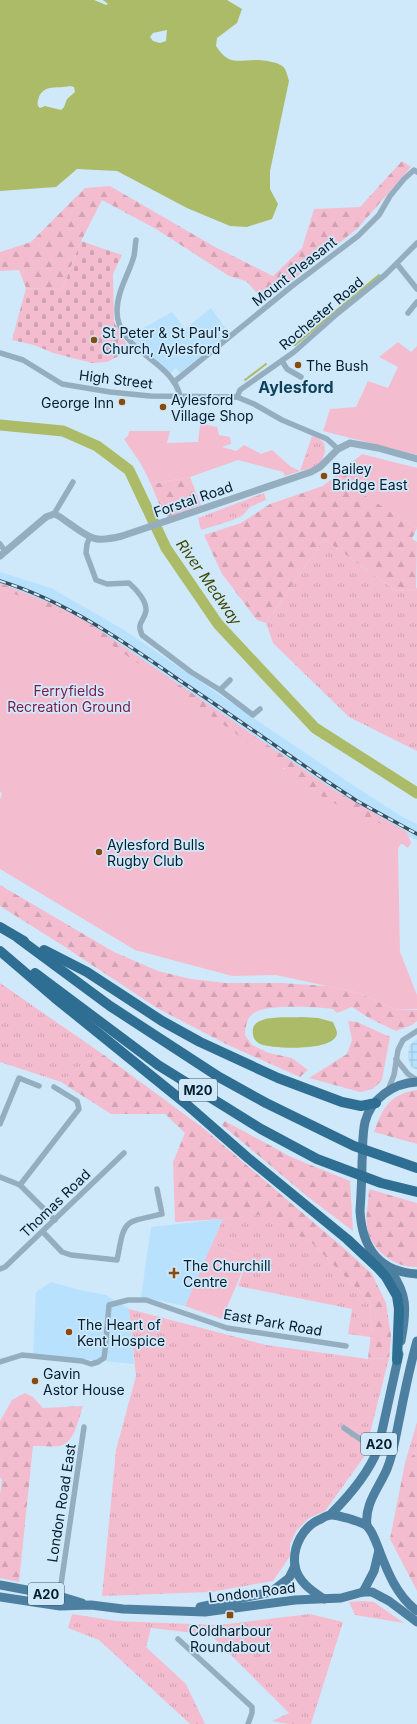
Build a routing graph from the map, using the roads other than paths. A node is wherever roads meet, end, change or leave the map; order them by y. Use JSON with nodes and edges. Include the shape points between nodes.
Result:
{"nodes":[{"id":1,"x":417,"y":172,"type":"edge"},
{"id":2,"x":136,"y":240,"type":"dead end"},
{"id":3,"x":417,"y":243,"type":"edge"},
{"id":4,"x":397,"y":264,"type":"junction"},
{"id":5,"x":417,"y":289,"type":"edge"},
{"id":6,"x":417,"y":302,"type":"edge"},
{"id":7,"x":408,"y":313,"type":"dead end"},
{"id":8,"x":0,"y":353,"type":"edge"},
{"id":9,"x":282,"y":361,"type":"junction"},
{"id":10,"x":301,"y":377,"type":"dead end"},
{"id":11,"x":174,"y":382,"type":"junction"},
{"id":12,"x":180,"y":396,"type":"junction"},
{"id":13,"x":237,"y":397,"type":"junction"},
{"id":14,"x":338,"y":449,"type":"junction"},
{"id":15,"x":417,"y":459,"type":"edge"},
{"id":16,"x":73,"y":482,"type":"dead end"},
{"id":17,"x":54,"y":514,"type":"junction"},
{"id":18,"x":90,"y":537,"type":"junction"},
{"id":19,"x":0,"y":544,"type":"edge"},
{"id":20,"x":2,"y":554,"type":"edge"},
{"id":21,"x":230,"y":680,"type":"dead end"},
{"id":22,"x":220,"y":690,"type":"junction"},
{"id":23,"x":260,"y":709,"type":"dead end"},
{"id":24,"x":0,"y":927,"type":"edge"},
{"id":25,"x":18,"y":938,"type":"junction"},
{"id":26,"x":0,"y":950,"type":"edge"},
{"id":27,"x":417,"y":1031,"type":"edge"},
{"id":28,"x":396,"y":1059,"type":"junction"},
{"id":29,"x":417,"y":1081,"type":"edge"},
{"id":30,"x":39,"y":1086,"type":"dead end"},
{"id":31,"x":54,"y":1088,"type":"dead end"},
{"id":32,"x":388,"y":1090,"type":"junction"},
{"id":33,"x":376,"y":1103,"type":"junction"},
{"id":34,"x":0,"y":1124,"type":"edge"},
{"id":35,"x":124,"y":1153,"type":"dead end"},
{"id":36,"x":417,"y":1168,"type":"edge"},
{"id":37,"x":0,"y":1176,"type":"edge"},
{"id":38,"x":20,"y":1185,"type":"junction"},
{"id":39,"x":157,"y":1189,"type":"dead end"},
{"id":40,"x":417,"y":1192,"type":"edge"},
{"id":41,"x":54,"y":1220,"type":"junction"},
{"id":42,"x":43,"y":1232,"type":"junction"},
{"id":43,"x":347,"y":1239,"type":"junction"},
{"id":44,"x":377,"y":1259,"type":"junction"},
{"id":45,"x":0,"y":1262,"type":"edge"},
{"id":46,"x":387,"y":1266,"type":"junction"},
{"id":47,"x":2,"y":1268,"type":"edge"},
{"id":48,"x":417,"y":1274,"type":"edge"},
{"id":49,"x":417,"y":1341,"type":"edge"},
{"id":50,"x":346,"y":1346,"type":"dead end"},
{"id":51,"x":398,"y":1360,"type":"junction"},
{"id":52,"x":0,"y":1362,"type":"edge"},
{"id":53,"x":84,"y":1427,"type":"dead end"},
{"id":54,"x":344,"y":1428,"type":"dead end"},
{"id":55,"x":378,"y":1449,"type":"junction"},
{"id":56,"x":331,"y":1514,"type":"junction"},
{"id":57,"x":367,"y":1526,"type":"junction"},
{"id":58,"x":379,"y":1550,"type":"junction"},
{"id":59,"x":295,"y":1566,"type":"junction"},
{"id":60,"x":0,"y":1585,"type":"edge"},
{"id":61,"x":363,"y":1592,"type":"junction"},
{"id":62,"x":59,"y":1596,"type":"junction"},
{"id":63,"x":0,"y":1597,"type":"edge"},
{"id":64,"x":324,"y":1599,"type":"junction"},
{"id":65,"x":92,"y":1605,"type":"junction"},
{"id":66,"x":60,"y":1606,"type":"junction"},
{"id":67,"x":183,"y":1611,"type":"junction"},
{"id":68,"x":417,"y":1611,"type":"edge"},
{"id":69,"x":417,"y":1622,"type":"edge"},
{"id":70,"x":178,"y":1639,"type":"dead end"},
{"id":71,"x":248,"y":1724,"type":"edge"}],
"edges":[{"from":1,"to":11,"type":"street","name":"Mount Pleasant","via":[[414,170],[404,179],[379,215],[358,236]]},
{"from":2,"to":11,"type":"street","via":[[134,255],[119,297],[119,325],[134,346]]},
{"from":3,"to":4,"type":"street","name":"Rochester Road"},
{"from":4,"to":5,"type":"street"},
{"from":4,"to":9,"type":"street","name":"Rochester Road"},
{"from":6,"to":7,"type":"street"},
{"from":8,"to":12,"type":"street","name":"High Street","via":[[24,360],[62,384],[126,394]]},
{"from":9,"to":10,"type":"street","via":[[287,369]]},
{"from":9,"to":13,"type":"street","name":"Rochester Road","via":[[240,390]]},
{"from":11,"to":12,"type":"street"},
{"from":12,"to":13,"type":"street","name":"High Street"},
{"from":13,"to":14,"type":"street","via":[[327,439]]},
{"from":14,"to":15,"type":"street","via":[[357,444]]},
{"from":14,"to":18,"type":"street","name":"Forstal Road","via":[[320,467],[311,472],[129,534],[100,540]]},
{"from":16,"to":17,"type":"street"},
{"from":17,"to":18,"type":"street"},
{"from":17,"to":20,"type":"street","via":[[46,517]]},
{"from":18,"to":22,"type":"street","via":[[86,553],[96,580],[107,584],[129,583],[146,605],[140,624],[142,635],[191,672]]},
{"from":19,"to":20,"type":"street"},
{"from":21,"to":22,"type":"street"},
{"from":22,"to":23,"type":"street","via":[[253,715]]},
{"from":24,"to":25,"type":"highway","number":"M20"},
{"from":25,"to":33,"type":"highway","number":"M20","via":[[87,972],[200,1042],[278,1078],[342,1102],[361,1106]]},
{"from":25,"to":36,"type":"highway","number":"M20","via":[[110,1006],[219,1077],[354,1146]]},
{"from":26,"to":40,"type":"highway","number":"M20","via":[[30,969],[158,1065],[261,1129],[317,1159]]},
{"from":26,"to":43,"type":"highway","number":"M20"},
{"from":27,"to":28,"type":"street","via":[[403,1040]]},
{"from":28,"to":29,"type":"street"},
{"from":28,"to":32,"type":"street","via":[[394,1075]]},
{"from":29,"to":32,"type":"main road"},
{"from":30,"to":34,"type":"street","via":[[19,1078]]},
{"from":31,"to":38,"type":"street","via":[[77,1101],[79,1109]]},
{"from":32,"to":33,"type":"main road"},
{"from":33,"to":44,"type":"main road","via":[[368,1113],[364,1129],[360,1211],[363,1231]]},
{"from":35,"to":41,"type":"street","name":"Thomas Road"},
{"from":37,"to":38,"type":"street"},
{"from":38,"to":41,"type":"street"},
{"from":39,"to":42,"type":"street","via":[[162,1214],[132,1220],[126,1226],[117,1260],[62,1252]]},
{"from":41,"to":42,"type":"street","name":"Thomas Road"},
{"from":42,"to":47,"type":"street","name":"Thomas Road"},
{"from":43,"to":44,"type":"highway","number":"M20"},
{"from":43,"to":51,"type":"highway","number":"M20","via":[[386,1277],[397,1296]]},
{"from":44,"to":46,"type":"main road"},
{"from":45,"to":47,"type":"street"},
{"from":46,"to":48,"type":"main road"},
{"from":46,"to":51,"type":"main road","number":"A20","via":[[400,1283],[405,1303],[406,1317]]},
{"from":49,"to":57,"type":"main road","number":"A20","via":[[408,1372],[393,1453],[370,1501]]},
{"from":50,"to":52,"type":"street","name":"East Park Road","via":[[227,1328],[146,1300],[128,1300],[109,1305],[104,1358],[98,1362],[91,1364],[82,1360],[22,1355]]},
{"from":51,"to":55,"type":"main road","number":"A20"},
{"from":53,"to":62,"type":"street","name":"London Road East"},
{"from":54,"to":55,"type":"street"},
{"from":55,"to":56,"type":"main road","number":"A20","via":[[357,1485]]},
{"from":56,"to":57,"type":"main road"},
{"from":56,"to":59,"type":"main road","via":[[308,1527],[300,1537]]},
{"from":57,"to":58,"type":"main road"},
{"from":58,"to":61,"type":"main road","via":[[370,1583]]},
{"from":58,"to":68,"type":"main road","via":[[392,1581],[402,1597]]},
{"from":59,"to":64,"type":"main road","via":[[309,1589]]},
{"from":59,"to":67,"type":"main road","name":"London Road","number":"A20","via":[[289,1578],[271,1592]]},
{"from":60,"to":62,"type":"main road","name":"London Road","number":"A20"},
{"from":61,"to":64,"type":"main road","via":[[341,1598]]},
{"from":61,"to":69,"type":"main road","via":[[372,1592],[389,1601]]},
{"from":62,"to":65,"type":"main road","name":"London Road","number":"A20"},
{"from":62,"to":66,"type":"street","name":"London Road East"},
{"from":63,"to":66,"type":"main road","name":"London Road","number":"A20"},
{"from":64,"to":67,"type":"main road","name":"London Road","number":"A20","via":[[295,1600],[205,1612]]},
{"from":65,"to":66,"type":"main road","name":"London Road","number":"A20"},
{"from":65,"to":67,"type":"main road","name":"London Road","number":"A20"},
{"from":70,"to":71,"type":"street","via":[[252,1706]]}]}
